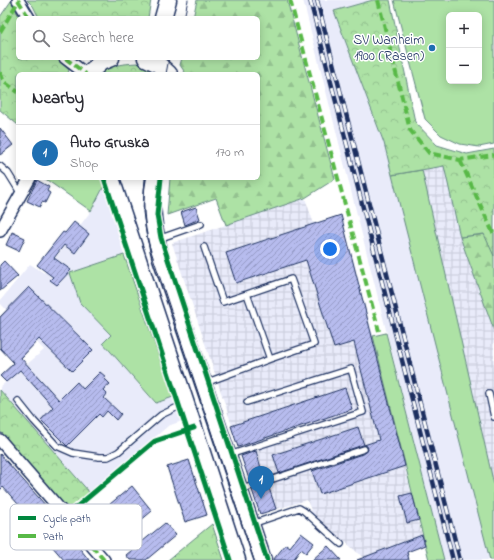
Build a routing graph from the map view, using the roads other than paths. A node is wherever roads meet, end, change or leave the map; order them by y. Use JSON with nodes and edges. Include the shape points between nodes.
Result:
{"nodes":[{"id":1,"x":18,"y":0,"type":"edge"},
{"id":2,"x":168,"y":0,"type":"edge"},
{"id":3,"x":28,"y":16,"type":"edge"},
{"id":4,"x":164,"y":16,"type":"edge"},
{"id":5,"x":68,"y":60,"type":"edge"},
{"id":6,"x":106,"y":60,"type":"edge"},
{"id":7,"x":84,"y":72,"type":"edge"},
{"id":8,"x":89,"y":72,"type":"edge"},
{"id":9,"x":0,"y":166,"type":"edge"},
{"id":10,"x":29,"y":180,"type":"edge"},
{"id":11,"x":112,"y":180,"type":"edge"},
{"id":12,"x":154,"y":180,"type":"edge"},
{"id":13,"x":21,"y":194,"type":"junction"},
{"id":14,"x":201,"y":224,"type":"dead end"},
{"id":15,"x":0,"y":231,"type":"edge"},
{"id":16,"x":156,"y":240,"type":"junction"},
{"id":17,"x":204,"y":247,"type":"dead end"},
{"id":18,"x":247,"y":294,"type":"junction"},
{"id":19,"x":270,"y":359,"type":"junction"},
{"id":20,"x":203,"y":384,"type":"junction"},
{"id":21,"x":489,"y":394,"type":"dead end"},
{"id":22,"x":18,"y":401,"type":"dead end"},
{"id":23,"x":247,"y":402,"type":"dead end"},
{"id":24,"x":185,"y":403,"type":"junction"},
{"id":25,"x":494,"y":417,"type":"edge"},
{"id":26,"x":0,"y":440,"type":"edge"},
{"id":27,"x":364,"y":449,"type":"dead end"},
{"id":28,"x":227,"y":456,"type":"junction"},
{"id":29,"x":267,"y":481,"type":"dead end"},
{"id":30,"x":55,"y":504,"type":"edge"},
{"id":31,"x":250,"y":524,"type":"junction"},
{"id":32,"x":341,"y":544,"type":"dead end"},
{"id":33,"x":95,"y":550,"type":"edge"},
{"id":34,"x":104,"y":560,"type":"edge"},
{"id":35,"x":237,"y":560,"type":"edge"},
{"id":36,"x":263,"y":560,"type":"edge"}],
"edges":[{"from":1,"to":3,"type":"street"},
{"from":2,"to":4,"type":"street"},
{"from":5,"to":7,"type":"street"},
{"from":6,"to":8,"type":"street"},
{"from":9,"to":13,"type":"lane","via":[[8,173]]},
{"from":10,"to":13,"type":"street"},
{"from":11,"to":24,"type":"street"},
{"from":12,"to":16,"type":"street","via":[[152,215]]},
{"from":13,"to":15,"type":"street"},
{"from":14,"to":16,"type":"lane"},
{"from":16,"to":20,"type":"street"},
{"from":17,"to":18,"type":"lane","via":[[223,302]]},
{"from":18,"to":19,"type":"lane"},
{"from":18,"to":19,"type":"lane","via":[[291,279],[314,344]]},
{"from":19,"to":20,"type":"lane"},
{"from":20,"to":28,"type":"street"},
{"from":21,"to":25,"type":"lane"},
{"from":22,"to":24,"type":"lane","via":[[56,446],[73,454],[99,457],[108,457],[118,452],[161,415]]},
{"from":23,"to":28,"type":"lane","via":[[350,369],[363,412]]},
{"from":24,"to":35,"type":"street"},
{"from":26,"to":30,"type":"street"},
{"from":27,"to":29,"type":"lane"},
{"from":28,"to":31,"type":"street","via":[[245,489]]},
{"from":31,"to":32,"type":"lane","via":[[299,508]]},
{"from":31,"to":36,"type":"street"},
{"from":33,"to":34,"type":"street"}]}
